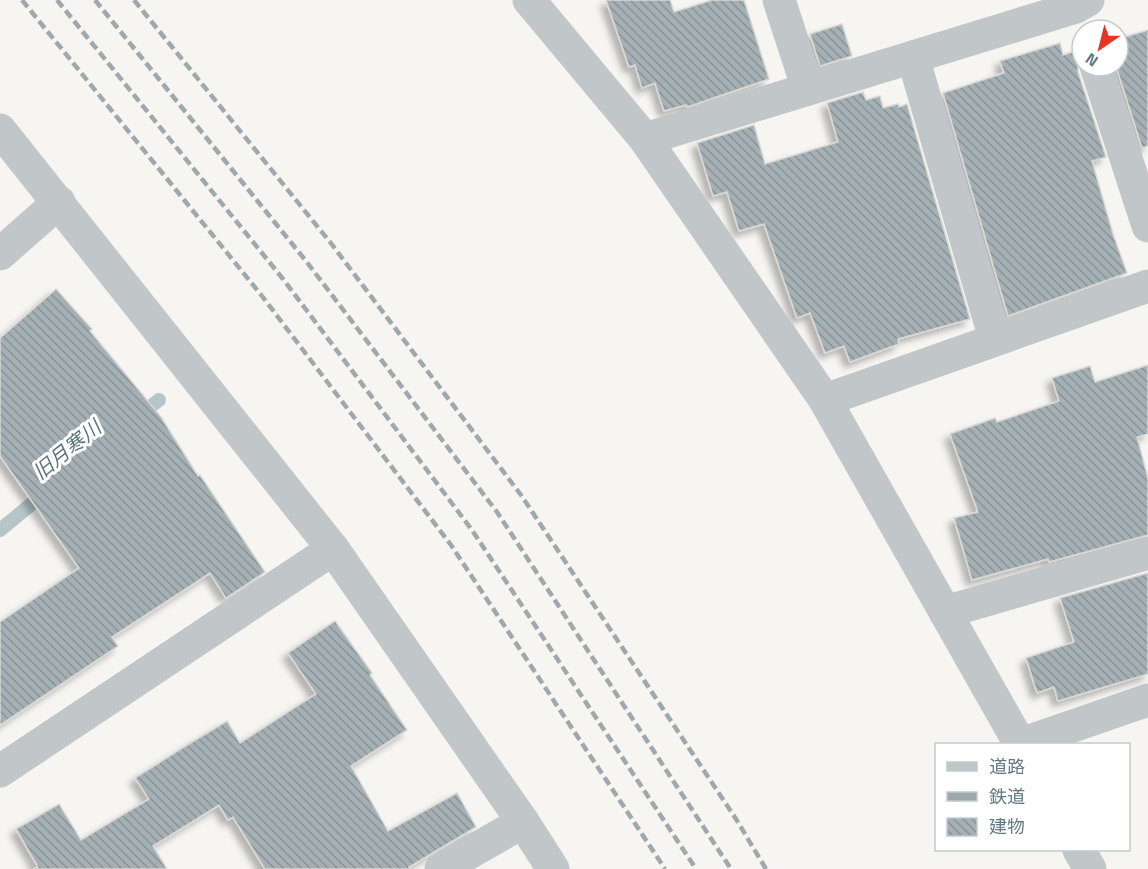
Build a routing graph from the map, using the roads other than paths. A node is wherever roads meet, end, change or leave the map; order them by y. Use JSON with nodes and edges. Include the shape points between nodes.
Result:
{"nodes":[{"id":1,"x":529,"y":0,"type":"edge"},
{"id":2,"x":779,"y":0,"type":"edge"},
{"id":3,"x":1083,"y":12,"type":"edge"},
{"id":4,"x":913,"y":57,"type":"junction"},
{"id":5,"x":1100,"y":78,"type":"edge"},
{"id":6,"x":808,"y":89,"type":"junction"},
{"id":7,"x":0,"y":130,"type":"edge"},
{"id":8,"x":645,"y":139,"type":"junction"},
{"id":9,"x":59,"y":202,"type":"junction"},
{"id":10,"x":1148,"y":226,"type":"edge"},
{"id":11,"x":0,"y":254,"type":"edge"},
{"id":12,"x":1148,"y":286,"type":"edge"},
{"id":13,"x":995,"y":339,"type":"junction"},
{"id":14,"x":825,"y":400,"type":"junction"},
{"id":15,"x":333,"y":549,"type":"junction"},
{"id":16,"x":1148,"y":553,"type":"edge"},
{"id":17,"x":945,"y":612,"type":"junction"},
{"id":18,"x":1148,"y":700,"type":"edge"},
{"id":19,"x":1019,"y":743,"type":"edge"},
{"id":20,"x":1023,"y":743,"type":"edge"},
{"id":21,"x":0,"y":771,"type":"edge"},
{"id":22,"x":523,"y":822,"type":"junction"},
{"id":23,"x":1080,"y":851,"type":"edge"},
{"id":24,"x":441,"y":869,"type":"edge"},
{"id":25,"x":553,"y":869,"type":"edge"},
{"id":26,"x":1090,"y":869,"type":"edge"}],
"edges":[{"from":1,"to":8,"type":"street"},
{"from":2,"to":6,"type":"street"},
{"from":3,"to":4,"type":"street"},
{"from":4,"to":6,"type":"street"},
{"from":4,"to":13,"type":"street"},
{"from":5,"to":10,"type":"street"},
{"from":6,"to":8,"type":"street"},
{"from":7,"to":9,"type":"street"},
{"from":8,"to":14,"type":"street"},
{"from":9,"to":11,"type":"street"},
{"from":9,"to":15,"type":"street"},
{"from":12,"to":13,"type":"street"},
{"from":13,"to":14,"type":"street"},
{"from":14,"to":17,"type":"street"},
{"from":15,"to":21,"type":"street"},
{"from":15,"to":22,"type":"street"},
{"from":16,"to":17,"type":"street"},
{"from":17,"to":19,"type":"street"},
{"from":18,"to":20,"type":"street"},
{"from":22,"to":24,"type":"street"},
{"from":22,"to":25,"type":"street"},
{"from":23,"to":26,"type":"street"}]}
